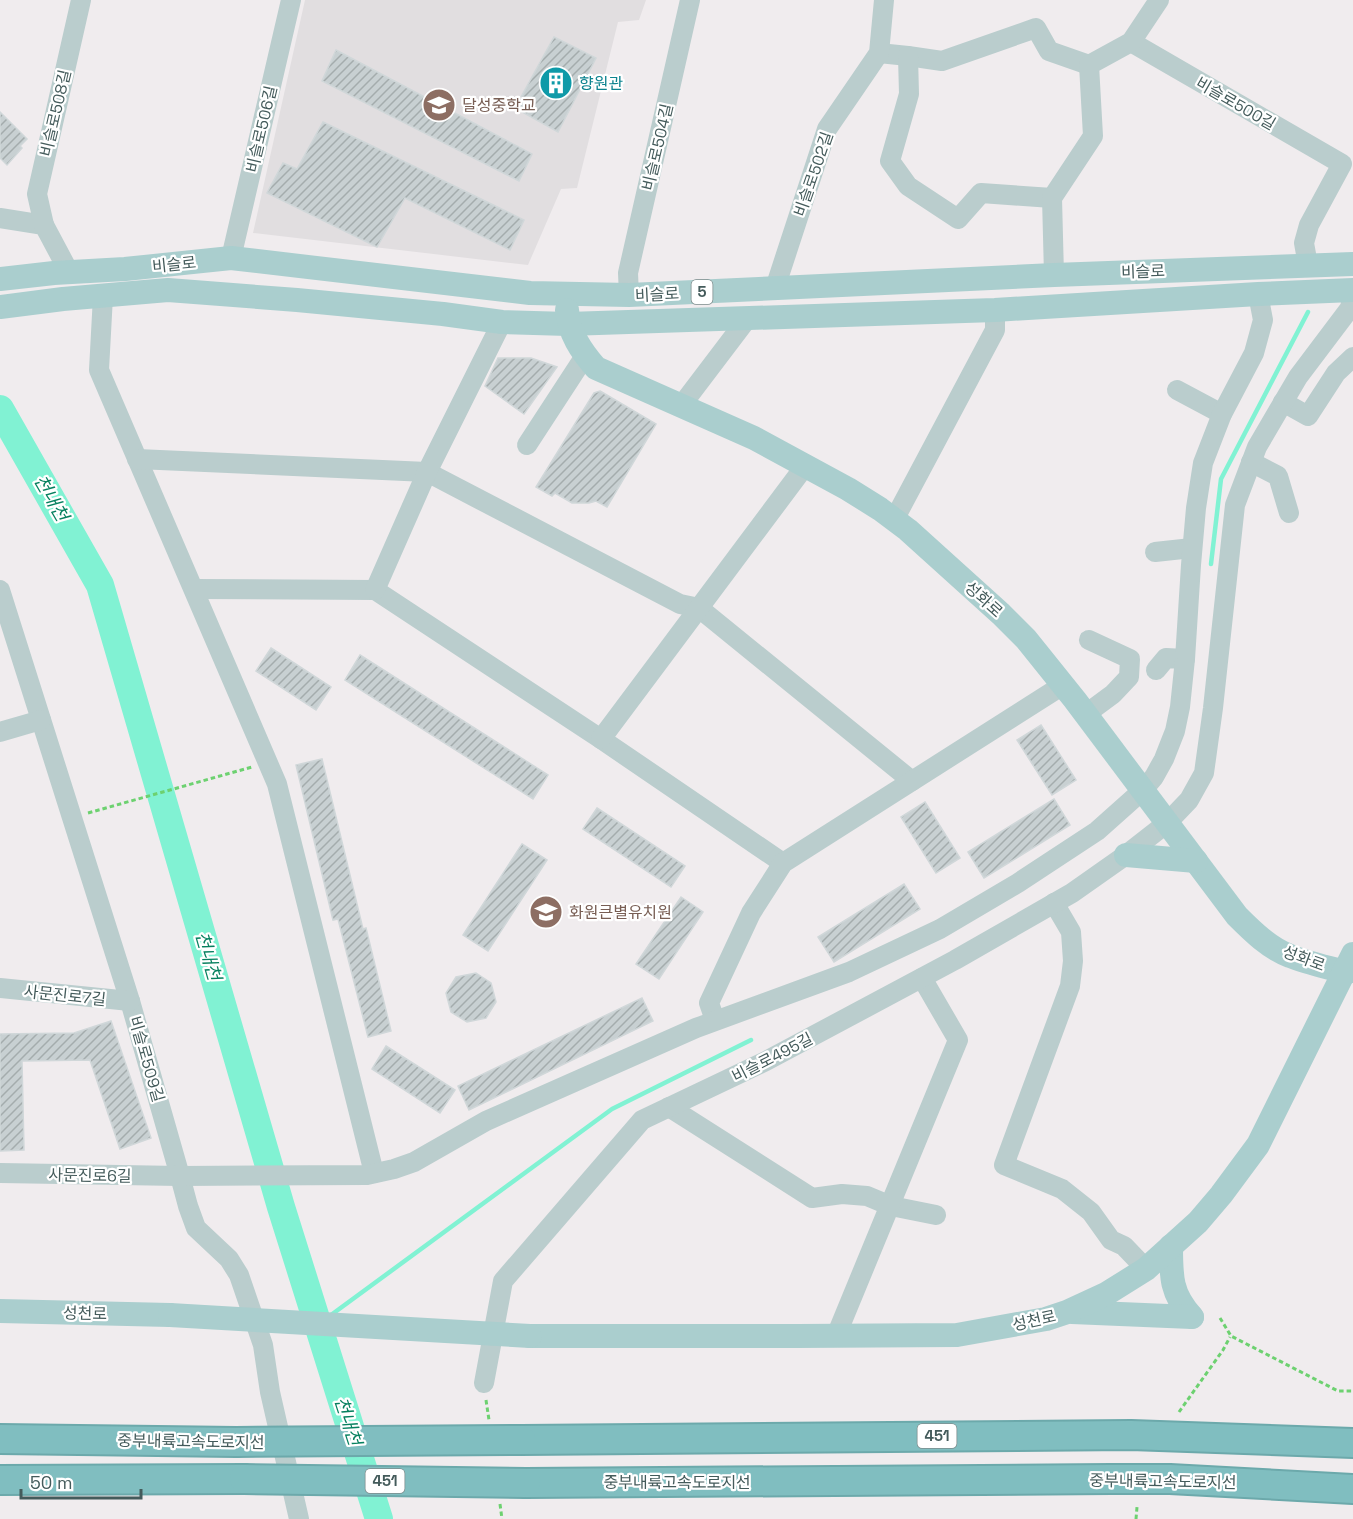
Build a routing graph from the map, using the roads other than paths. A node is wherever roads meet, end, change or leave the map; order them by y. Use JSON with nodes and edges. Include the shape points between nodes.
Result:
{"nodes":[{"id":1,"x":81,"y":0,"type":"edge"},
{"id":2,"x":291,"y":0,"type":"edge"},
{"id":3,"x":690,"y":0,"type":"edge"},
{"id":4,"x":884,"y":0,"type":"edge"},
{"id":5,"x":1159,"y":0,"type":"edge"},
{"id":6,"x":1131,"y":42,"type":"junction"},
{"id":7,"x":879,"y":53,"type":"junction"},
{"id":8,"x":909,"y":56,"type":"junction"},
{"id":9,"x":1089,"y":65,"type":"junction"},
{"id":10,"x":1347,"y":157,"type":"edge"},
{"id":11,"x":1052,"y":198,"type":"junction"},
{"id":12,"x":0,"y":218,"type":"edge"},
{"id":13,"x":44,"y":225,"type":"junction"},
{"id":14,"x":231,"y":258,"type":"junction"},
{"id":15,"x":1350,"y":262,"type":"edge"},
{"id":16,"x":1308,"y":265,"type":"junction"},
{"id":17,"x":61,"y":273,"type":"junction"},
{"id":18,"x":1054,"y":275,"type":"junction"},
{"id":19,"x":0,"y":279,"type":"edge"},
{"id":20,"x":490,"y":288,"type":"junction"},
{"id":21,"x":775,"y":288,"type":"junction"},
{"id":22,"x":1353,"y":291,"type":"edge"},
{"id":23,"x":671,"y":293,"type":"junction"},
{"id":24,"x":566,"y":294,"type":"junction"},
{"id":25,"x":1257,"y":294,"type":"junction"},
{"id":26,"x":629,"y":295,"type":"junction"},
{"id":27,"x":103,"y":296,"type":"junction"},
{"id":28,"x":0,"y":307,"type":"edge"},
{"id":29,"x":995,"y":310,"type":"junction"},
{"id":30,"x":443,"y":314,"type":"junction"},
{"id":31,"x":747,"y":319,"type":"junction"},
{"id":32,"x":673,"y":321,"type":"junction"},
{"id":33,"x":502,"y":322,"type":"junction"},
{"id":34,"x":568,"y":324,"type":"junction"},
{"id":35,"x":585,"y":356,"type":"junction"},
{"id":36,"x":1353,"y":357,"type":"edge"},
{"id":37,"x":1177,"y":390,"type":"dead end"},
{"id":38,"x":1283,"y":402,"type":"junction"},
{"id":39,"x":681,"y":406,"type":"junction"},
{"id":40,"x":1222,"y":414,"type":"junction"},
{"id":41,"x":527,"y":445,"type":"dead end"},
{"id":42,"x":137,"y":459,"type":"junction"},
{"id":43,"x":1251,"y":462,"type":"junction"},
{"id":44,"x":805,"y":466,"type":"junction"},
{"id":45,"x":427,"y":472,"type":"junction"},
{"id":46,"x":1289,"y":513,"type":"dead end"},
{"id":47,"x":894,"y":520,"type":"junction"},
{"id":48,"x":1192,"y":548,"type":"junction"},
{"id":49,"x":1155,"y":552,"type":"dead end"},
{"id":50,"x":194,"y":589,"type":"junction"},
{"id":51,"x":0,"y":590,"type":"edge"},
{"id":52,"x":375,"y":590,"type":"junction"},
{"id":53,"x":699,"y":608,"type":"junction"},
{"id":54,"x":1089,"y":640,"type":"dead end"},
{"id":55,"x":1185,"y":660,"type":"junction"},
{"id":56,"x":1156,"y":670,"type":"dead end"},
{"id":57,"x":1063,"y":685,"type":"junction"},
{"id":58,"x":1086,"y":714,"type":"junction"},
{"id":59,"x":1178,"y":718,"type":"junction"},
{"id":60,"x":41,"y":720,"type":"junction"},
{"id":61,"x":1211,"y":722,"type":"junction"},
{"id":62,"x":0,"y":732,"type":"edge"},
{"id":63,"x":601,"y":739,"type":"junction"},
{"id":64,"x":912,"y":781,"type":"junction"},
{"id":65,"x":1143,"y":790,"type":"junction"},
{"id":66,"x":1167,"y":823,"type":"junction"},
{"id":67,"x":1126,"y":855,"type":"junction"},
{"id":68,"x":1196,"y":861,"type":"junction"},
{"id":69,"x":783,"y":863,"type":"junction"},
{"id":70,"x":1054,"y":903,"type":"junction"},
{"id":71,"x":1350,"y":966,"type":"edge"},
{"id":72,"x":922,"y":978,"type":"junction"},
{"id":73,"x":0,"y":988,"type":"edge"},
{"id":74,"x":130,"y":1001,"type":"junction"},
{"id":75,"x":715,"y":1020,"type":"junction"},
{"id":76,"x":669,"y":1107,"type":"junction"},
{"id":77,"x":0,"y":1173,"type":"edge"},
{"id":78,"x":370,"y":1174,"type":"junction"},
{"id":79,"x":185,"y":1176,"type":"junction"},
{"id":80,"x":891,"y":1206,"type":"junction"},
{"id":81,"x":936,"y":1215,"type":"dead end"},
{"id":82,"x":1171,"y":1246,"type":"junction"},
{"id":83,"x":1146,"y":1269,"type":"junction"},
{"id":84,"x":0,"y":1311,"type":"edge"},
{"id":85,"x":1067,"y":1312,"type":"junction"},
{"id":86,"x":836,"y":1336,"type":"junction"},
{"id":87,"x":484,"y":1383,"type":"dead end"},
{"id":88,"x":0,"y":1439,"type":"edge"},
{"id":89,"x":1353,"y":1443,"type":"edge"},
{"id":90,"x":0,"y":1480,"type":"edge"},
{"id":91,"x":1353,"y":1489,"type":"edge"},
{"id":92,"x":299,"y":1519,"type":"edge"}],
"edges":[{"from":1,"to":13,"type":"street","name":"비슬로508길","via":[[37,194]]},
{"from":2,"to":14,"type":"street","name":"비슬로506길"},
{"from":3,"to":26,"type":"street","name":"비슬로504길","via":[[628,273]]},
{"from":4,"to":7,"type":"street","name":"비슬로502길"},
{"from":5,"to":6,"type":"street"},
{"from":6,"to":9,"type":"street"},
{"from":6,"to":10,"type":"street","name":"비슬로500길"},
{"from":7,"to":8,"type":"street"},
{"from":7,"to":21,"type":"street","name":"비슬로502길","via":[[827,129]]},
{"from":8,"to":9,"type":"street","via":[[942,61],[1036,28],[1049,51]]},
{"from":8,"to":11,"type":"street","via":[[909,94],[890,161],[908,186],[958,219],[981,193]]},
{"from":9,"to":11,"type":"street","via":[[1094,136]]},
{"from":10,"to":16,"type":"street","name":"비슬로500길","via":[[1309,225],[1304,243]]},
{"from":11,"to":18,"type":"street"},
{"from":12,"to":13,"type":"street"},
{"from":13,"to":17,"type":"street","name":"비슬로508길"},
{"from":14,"to":17,"type":"main road","name":"비슬로","number":"5"},
{"from":14,"to":20,"type":"main road","name":"비슬로","number":"5"},
{"from":15,"to":16,"type":"main road","name":"비슬로","number":"5"},
{"from":16,"to":18,"type":"main road","name":"비슬로","number":"5"},
{"from":17,"to":19,"type":"main road","name":"비슬로","number":"5"},
{"from":18,"to":21,"type":"main road","name":"비슬로","number":"5"},
{"from":20,"to":24,"type":"main road","name":"비슬로","number":"5"},
{"from":20,"to":30,"type":"main road","via":[[486,304],[458,307]]},
{"from":21,"to":23,"type":"main road","name":"비슬로","number":"5"},
{"from":22,"to":25,"type":"main road","name":"비슬로","number":"5"},
{"from":22,"to":38,"type":"street","name":"비슬로495길","via":[[1350,308]]},
{"from":23,"to":26,"type":"main road","name":"비슬로","number":"5"},
{"from":23,"to":32,"type":"main road"},
{"from":24,"to":26,"type":"main road","name":"비슬로","number":"5"},
{"from":24,"to":34,"type":"main road","name":"성화로"},
{"from":25,"to":29,"type":"main road","name":"비슬로","number":"5"},
{"from":25,"to":40,"type":"street","name":"사문진로6길","via":[[1263,321],[1254,353]]},
{"from":27,"to":28,"type":"main road","name":"비슬로","number":"5"},
{"from":27,"to":30,"type":"main road","name":"비슬로","number":"5","via":[[168,290]]},
{"from":27,"to":42,"type":"street","via":[[99,370]]},
{"from":29,"to":31,"type":"main road","name":"비슬로","number":"5"},
{"from":29,"to":47,"type":"street","via":[[995,330]]},
{"from":30,"to":33,"type":"main road","name":"비슬로","number":"5"},
{"from":31,"to":32,"type":"main road","name":"비슬로","number":"5"},
{"from":31,"to":39,"type":"street"},
{"from":32,"to":34,"type":"main road","name":"비슬로","number":"5"},
{"from":33,"to":34,"type":"main road","name":"비슬로","number":"5"},
{"from":33,"to":45,"type":"street"},
{"from":34,"to":35,"type":"main road","name":"성화로"},
{"from":35,"to":39,"type":"main road","name":"성화로","via":[[596,368]]},
{"from":35,"to":41,"type":"street"},
{"from":36,"to":38,"type":"street","via":[[1336,373],[1308,416]]},
{"from":37,"to":40,"type":"street"},
{"from":38,"to":43,"type":"street","name":"비슬로495길"},
{"from":39,"to":44,"type":"main road","name":"성화로"},
{"from":40,"to":48,"type":"street","name":"사문진로6길","via":[[1203,463]]},
{"from":42,"to":45,"type":"street"},
{"from":42,"to":50,"type":"street"},
{"from":43,"to":46,"type":"street","via":[[1278,476]]},
{"from":43,"to":61,"type":"street","name":"비슬로495길","via":[[1235,505]]},
{"from":44,"to":47,"type":"main road","name":"성화로"},
{"from":44,"to":53,"type":"street"},
{"from":45,"to":52,"type":"street"},
{"from":45,"to":53,"type":"street","via":[[680,604]]},
{"from":47,"to":57,"type":"main road","name":"성화로","via":[[1001,614]]},
{"from":48,"to":49,"type":"street"},
{"from":48,"to":55,"type":"street","name":"사문진로6길"},
{"from":50,"to":52,"type":"street"},
{"from":50,"to":78,"type":"street","via":[[278,784]]},
{"from":51,"to":60,"type":"street","name":"비슬로509길"},
{"from":52,"to":63,"type":"street"},
{"from":53,"to":63,"type":"street"},
{"from":53,"to":64,"type":"street"},
{"from":54,"to":58,"type":"street","via":[[1130,659],[1129,678]]},
{"from":55,"to":56,"type":"street","via":[[1166,658]]},
{"from":55,"to":59,"type":"street","name":"사문진로6길"},
{"from":57,"to":58,"type":"main road","name":"성화로"},
{"from":57,"to":64,"type":"street"},
{"from":58,"to":65,"type":"main road","name":"성화로"},
{"from":59,"to":61,"type":"street"},
{"from":59,"to":65,"type":"street","name":"사문진로6길","via":[[1164,759]]},
{"from":60,"to":62,"type":"street"},
{"from":60,"to":74,"type":"street","name":"비슬로509길"},
{"from":61,"to":66,"type":"street","name":"비슬로495길","via":[[1204,773],[1189,800]]},
{"from":63,"to":69,"type":"street"},
{"from":64,"to":69,"type":"street"},
{"from":65,"to":66,"type":"main road","name":"성화로"},
{"from":65,"to":75,"type":"street","name":"사문진로6길","via":[[1097,831],[940,929],[849,972]]},
{"from":66,"to":67,"type":"street","name":"비슬로495길"},
{"from":66,"to":68,"type":"main road","name":"성화로"},
{"from":67,"to":68,"type":"main road"},
{"from":67,"to":70,"type":"street","name":"비슬로495길"},
{"from":68,"to":71,"type":"main road","name":"성화로","via":[[1237,916],[1269,944],[1288,955]]},
{"from":69,"to":75,"type":"street","via":[[751,913],[709,1003]]},
{"from":70,"to":72,"type":"street","name":"비슬로495길"},
{"from":70,"to":83,"type":"street","via":[[1071,932],[1070,986],[1004,1164],[1062,1189],[1091,1212],[1111,1240],[1124,1246]]},
{"from":71,"to":82,"type":"main road","name":"성천로","via":[[1258,1145],[1198,1222]]},
{"from":72,"to":76,"type":"street","name":"비슬로495길","via":[[766,1061]]},
{"from":72,"to":80,"type":"street","via":[[958,1040]]},
{"from":73,"to":74,"type":"street","name":"사문진로7길"},
{"from":74,"to":79,"type":"street","name":"비슬로509길"},
{"from":75,"to":78,"type":"street","name":"사문진로6길","via":[[486,1121],[414,1162]]},
{"from":76,"to":80,"type":"street","via":[[812,1198],[867,1196]]},
{"from":76,"to":87,"type":"street","name":"비슬로495길","via":[[642,1120],[503,1281]]},
{"from":77,"to":79,"type":"street","name":"사문진로6길"},
{"from":78,"to":79,"type":"street","name":"사문진로6길"},
{"from":79,"to":92,"type":"street","name":"비슬로509길","via":[[188,1206],[196,1228],[229,1259],[239,1275],[263,1345]]},
{"from":80,"to":81,"type":"street"},
{"from":80,"to":86,"type":"street"},
{"from":82,"to":83,"type":"main road","name":"성천로"},
{"from":82,"to":85,"type":"main road","via":[[1175,1291],[1192,1317]]},
{"from":83,"to":85,"type":"main road","name":"성천로"},
{"from":84,"to":86,"type":"main road","name":"성천로","bridge":true,"via":[[170,1315],[530,1336]]},
{"from":85,"to":86,"type":"main road","name":"성천로","via":[[957,1335]]},
{"from":88,"to":89,"type":"highway","name":"중부내륙고속도로지선","number":"451","bridge":true,"via":[[236,1442],[1131,1435]]},
{"from":90,"to":91,"type":"highway","name":"중부내륙고속도로지선","number":"451","bridge":true,"via":[[526,1483],[1170,1479]]}]}
